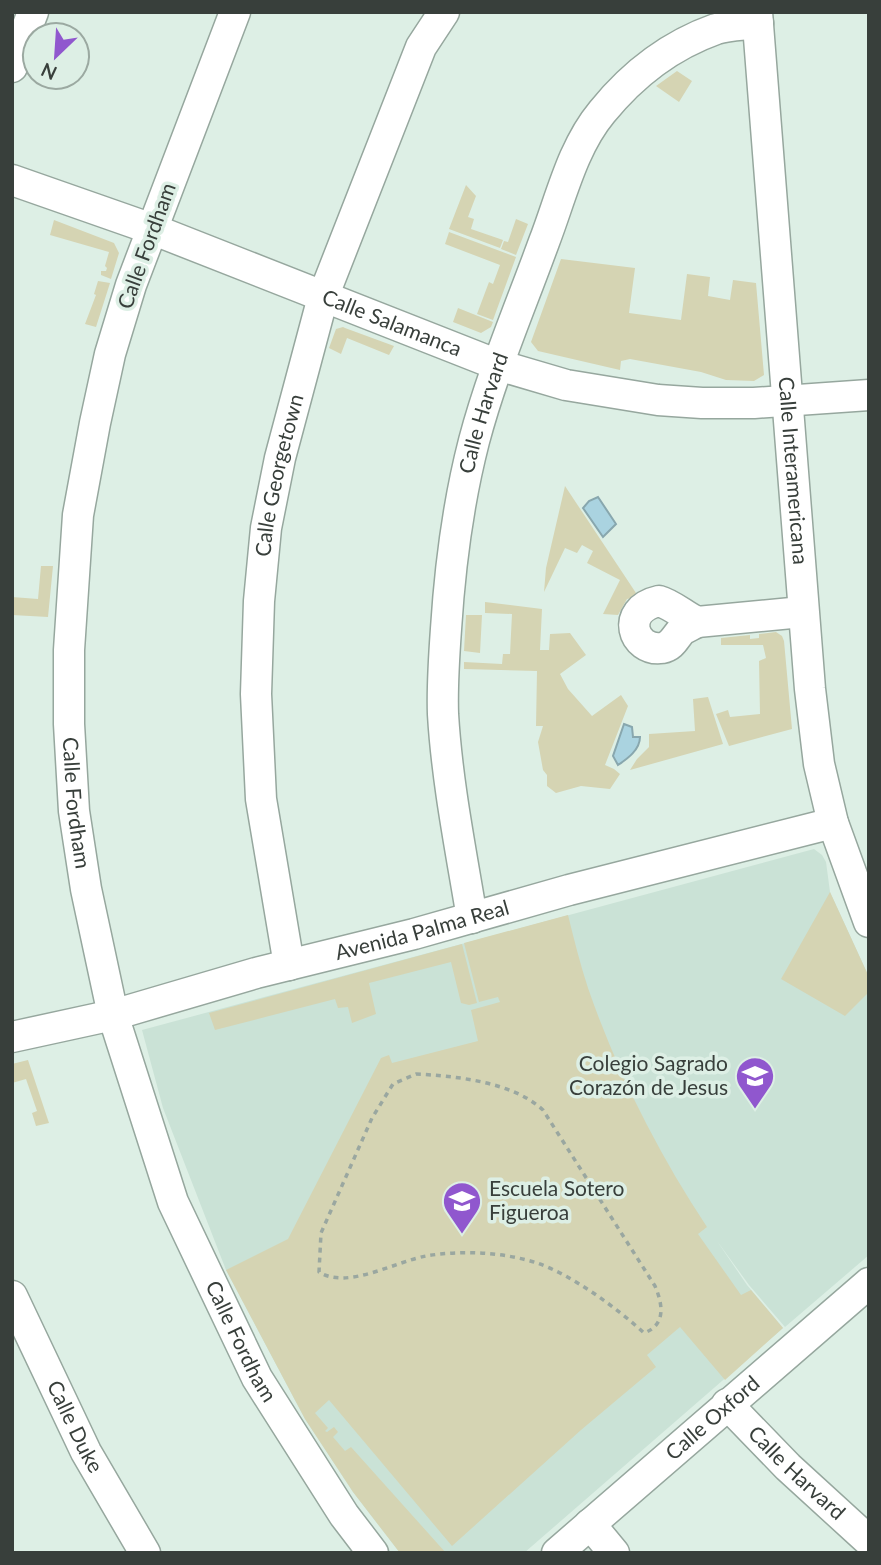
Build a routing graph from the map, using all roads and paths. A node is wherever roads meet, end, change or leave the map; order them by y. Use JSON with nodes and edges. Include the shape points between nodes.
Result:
{"nodes":[{"id":1,"x":33,"y":12,"type":"edge"},
{"id":2,"x":235,"y":12,"type":"edge"},
{"id":3,"x":444,"y":12,"type":"edge"},
{"id":4,"x":758,"y":18,"type":"edge"},
{"id":5,"x":12,"y":67,"type":"edge"},
{"id":6,"x":12,"y":180,"type":"edge"},
{"id":7,"x":152,"y":229,"type":"junction"},
{"id":8,"x":323,"y":297,"type":"junction"},
{"id":9,"x":498,"y":365,"type":"junction"},
{"id":10,"x":869,"y":395,"type":"edge"},
{"id":11,"x":789,"y":401,"type":"junction"},
{"id":12,"x":802,"y":612,"type":"junction"},
{"id":13,"x":697,"y":622,"type":"dead end"},
{"id":14,"x":833,"y":822,"type":"junction"},
{"id":15,"x":472,"y":918,"type":"junction"},
{"id":16,"x":869,"y":922,"type":"edge"},
{"id":17,"x":289,"y":965,"type":"junction"},
{"id":18,"x":113,"y":1015,"type":"junction"},
{"id":19,"x":12,"y":1037,"type":"edge"},
{"id":20,"x":869,"y":1283,"type":"edge"},
{"id":21,"x":655,"y":1286,"type":"joint"},
{"id":22,"x":15,"y":1312,"type":"edge"},
{"id":23,"x":727,"y":1404,"type":"junction"},
{"id":24,"x":590,"y":1524,"type":"junction"},
{"id":25,"x":869,"y":1541,"type":"edge"},
{"id":26,"x":145,"y":1553,"type":"edge"},
{"id":27,"x":373,"y":1553,"type":"edge"},
{"id":28,"x":557,"y":1553,"type":"edge"},
{"id":29,"x":614,"y":1553,"type":"edge"}],
"edges":[{"from":1,"to":5,"type":"street"},
{"from":2,"to":7,"type":"street","name":"Calle Fordham"},
{"from":3,"to":8,"type":"street","name":"Calle Georgetown","via":[[421,47]]},
{"from":4,"to":9,"type":"street","name":"Calle Harvard","via":[[718,29],[649,65],[600,114],[578,150]]},
{"from":4,"to":11,"type":"street","name":"Calle Interamericana"},
{"from":6,"to":7,"type":"street","name":"Calle Salamanca"},
{"from":7,"to":8,"type":"street","name":"Calle Salamanca"},
{"from":7,"to":18,"type":"street","name":"Calle Fordham","via":[[110,354],[95,423],[78,515],[69,650],[74,811]]},
{"from":8,"to":9,"type":"street","name":"Calle Salamanca"},
{"from":8,"to":17,"type":"street","name":"Calle Georgetown","via":[[280,458],[259,601],[256,694],[261,799]]},
{"from":9,"to":11,"type":"street","name":"Calle Salamanca","via":[[566,385],[658,400]]},
{"from":9,"to":15,"type":"street","name":"Calle Harvard","via":[[463,495],[450,565],[445,649],[444,726]]},
{"from":10,"to":11,"type":"street","name":"Calle Salamanca"},
{"from":11,"to":12,"type":"street","name":"Calle Interamericana"},
{"from":12,"to":13,"type":"street"},
{"from":12,"to":14,"type":"street","name":"Calle Interamericana","via":[[819,764]]},
{"from":14,"to":15,"type":"street","name":"Avenida Palma Real"},
{"from":14,"to":16,"type":"street","name":"Calle Interamericana"},
{"from":15,"to":17,"type":"street","name":"Avenida Palma Real"},
{"from":17,"to":18,"type":"street","name":"Avenida Palma Real"},
{"from":18,"to":19,"type":"street","name":"Avenida Palma Real"},
{"from":18,"to":27,"type":"street","name":"Calle Fordham","via":[[173,1202],[231,1325],[295,1440]]},
{"from":20,"to":23,"type":"street","name":"Calle Oxford"},
{"from":21,"to":21,"type":"path","via":[[543,1110],[517,1092],[448,1075],[416,1074],[393,1084],[372,1118],[321,1233],[318,1272],[328,1278],[345,1279],[426,1256],[481,1252],[537,1263],[587,1289],[643,1333],[659,1323],[660,1299]]},
{"from":22,"to":26,"type":"street","name":"Calle Duke","via":[[86,1452]]},
{"from":23,"to":24,"type":"street","name":"Calle Oxford"},
{"from":23,"to":25,"type":"street","name":"Calle Harvard"},
{"from":24,"to":28,"type":"street","name":"Calle Oxford"},
{"from":24,"to":29,"type":"street"}]}
